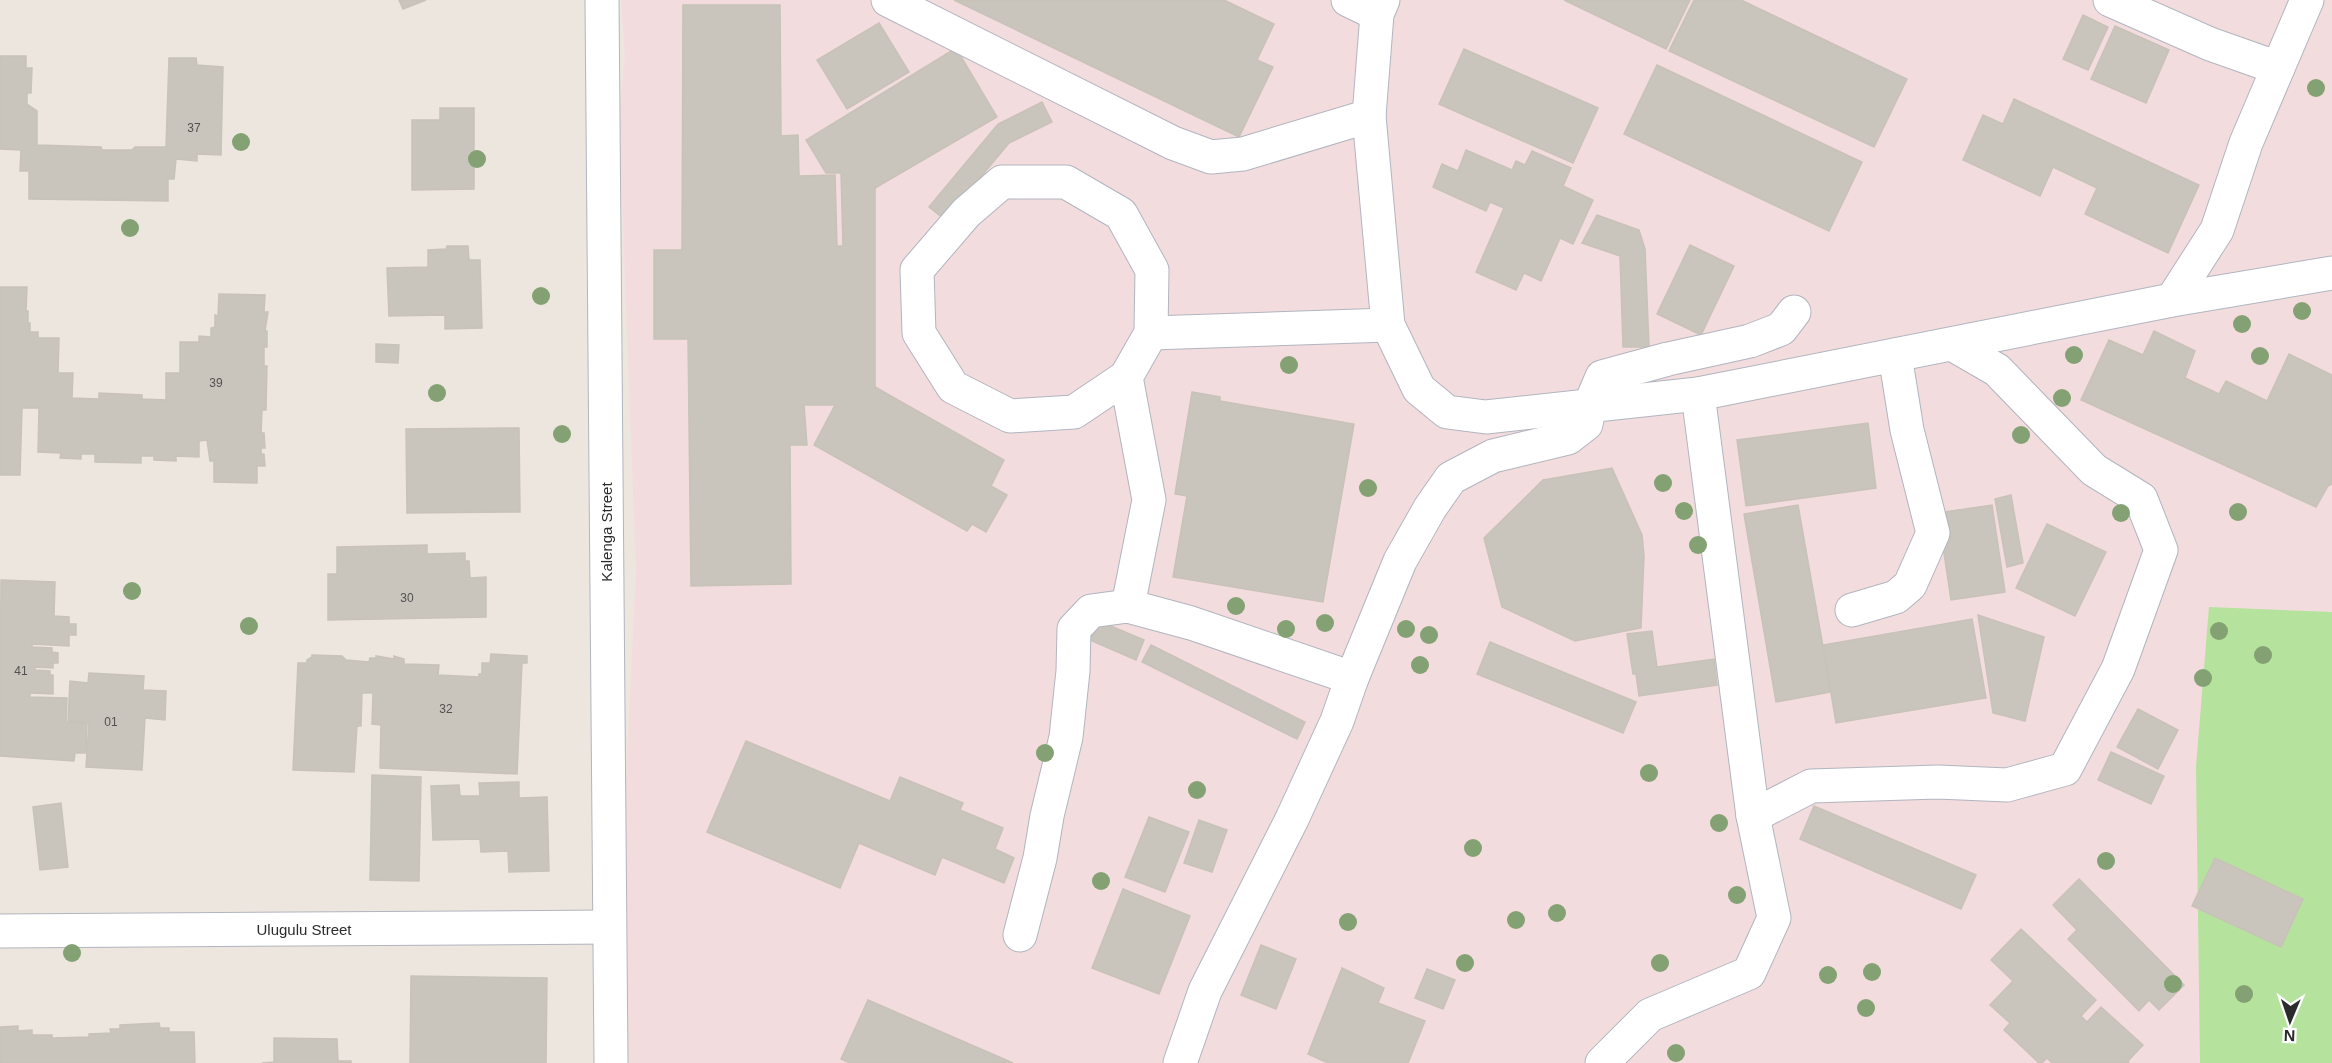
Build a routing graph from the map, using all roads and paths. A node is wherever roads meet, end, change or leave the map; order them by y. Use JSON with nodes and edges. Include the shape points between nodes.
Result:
{"nodes":[{"id":1,"x":602,"y":0,"type":"edge"},
{"id":2,"x":888,"y":0,"type":"edge"},
{"id":3,"x":1348,"y":0,"type":"edge"},
{"id":4,"x":2110,"y":0,"type":"edge"},
{"id":5,"x":2307,"y":0,"type":"edge"},
{"id":6,"x":1380,"y":7,"type":"edge"},
{"id":7,"x":2278,"y":68,"type":"junction"},
{"id":8,"x":1370,"y":116,"type":"junction"},
{"id":9,"x":2332,"y":273,"type":"edge"},
{"id":10,"x":2172,"y":300,"type":"junction"},
{"id":11,"x":1794,"y":312,"type":"dead end"},
{"id":12,"x":1388,"y":325,"type":"junction"},
{"id":13,"x":1151,"y":333,"type":"junction"},
{"id":14,"x":1952,"y":344,"type":"junction"},
{"id":15,"x":1894,"y":355,"type":"junction"},
{"id":16,"x":1126,"y":377,"type":"junction"},
{"id":17,"x":1698,"y":394,"type":"junction"},
{"id":18,"x":1590,"y":405,"type":"junction"},
{"id":19,"x":1128,"y":606,"type":"junction"},
{"id":20,"x":1852,"y":610,"type":"dead end"},
{"id":21,"x":1352,"y":678,"type":"junction"},
{"id":22,"x":1753,"y":816,"type":"junction"},
{"id":23,"x":609,"y":927,"type":"junction"},
{"id":24,"x":0,"y":930,"type":"edge"},
{"id":25,"x":1020,"y":935,"type":"dead end"},
{"id":26,"x":611,"y":1063,"type":"edge"},
{"id":27,"x":1180,"y":1063,"type":"edge"},
{"id":28,"x":1602,"y":1063,"type":"edge"}],
"edges":[{"from":1,"to":23,"type":"street","name":"Kalenga Street"},
{"from":2,"to":8,"type":"street","via":[[1173,142],[1211,157],[1243,154]]},
{"from":3,"to":6,"type":"street"},
{"from":4,"to":7,"type":"street"},
{"from":5,"to":7,"type":"street"},
{"from":6,"to":8,"type":"street"},
{"from":7,"to":10,"type":"street","via":[[2246,142],[2217,230]]},
{"from":8,"to":12,"type":"street"},
{"from":9,"to":10,"type":"street"},
{"from":10,"to":14,"type":"street"},
{"from":11,"to":18,"type":"street","via":[[1781,329],[1750,341],[1602,377]]},
{"from":12,"to":13,"type":"street"},
{"from":12,"to":18,"type":"street","via":[[1419,389],[1448,412],[1486,417]]},
{"from":13,"to":16,"type":"street"},
{"from":13,"to":16,"type":"street","via":[[1152,270],[1142,251],[1121,214],[1066,182],[1002,182],[966,213],[916,270],[919,333],[953,387],[1010,416],[1074,412]]},
{"from":14,"to":15,"type":"street"},
{"from":14,"to":22,"type":"street","via":[[1997,370],[2094,470],[2141,499],[2161,550],[2118,669],[2065,769],[2007,785],[1938,782],[1811,786]]},
{"from":15,"to":17,"type":"street"},
{"from":15,"to":20,"type":"street","via":[[1932,533],[1910,585],[1896,597]]},
{"from":16,"to":19,"type":"street","via":[[1149,500]]},
{"from":17,"to":18,"type":"street"},
{"from":17,"to":22,"type":"street"},
{"from":18,"to":21,"type":"street","via":[[1586,424],[1568,438],[1493,456],[1451,478],[1400,561]]},
{"from":19,"to":21,"type":"street","via":[[1191,623]]},
{"from":19,"to":25,"type":"street","via":[[1091,611],[1074,628],[1066,737]]},
{"from":21,"to":27,"type":"street","via":[[1337,721],[1292,819],[1205,991]]},
{"from":22,"to":28,"type":"street","via":[[1774,918],[1749,973],[1650,1015]]},
{"from":23,"to":24,"type":"street","name":"Ulugulu Street"},
{"from":23,"to":26,"type":"street","name":"Kalenga Street"}]}
